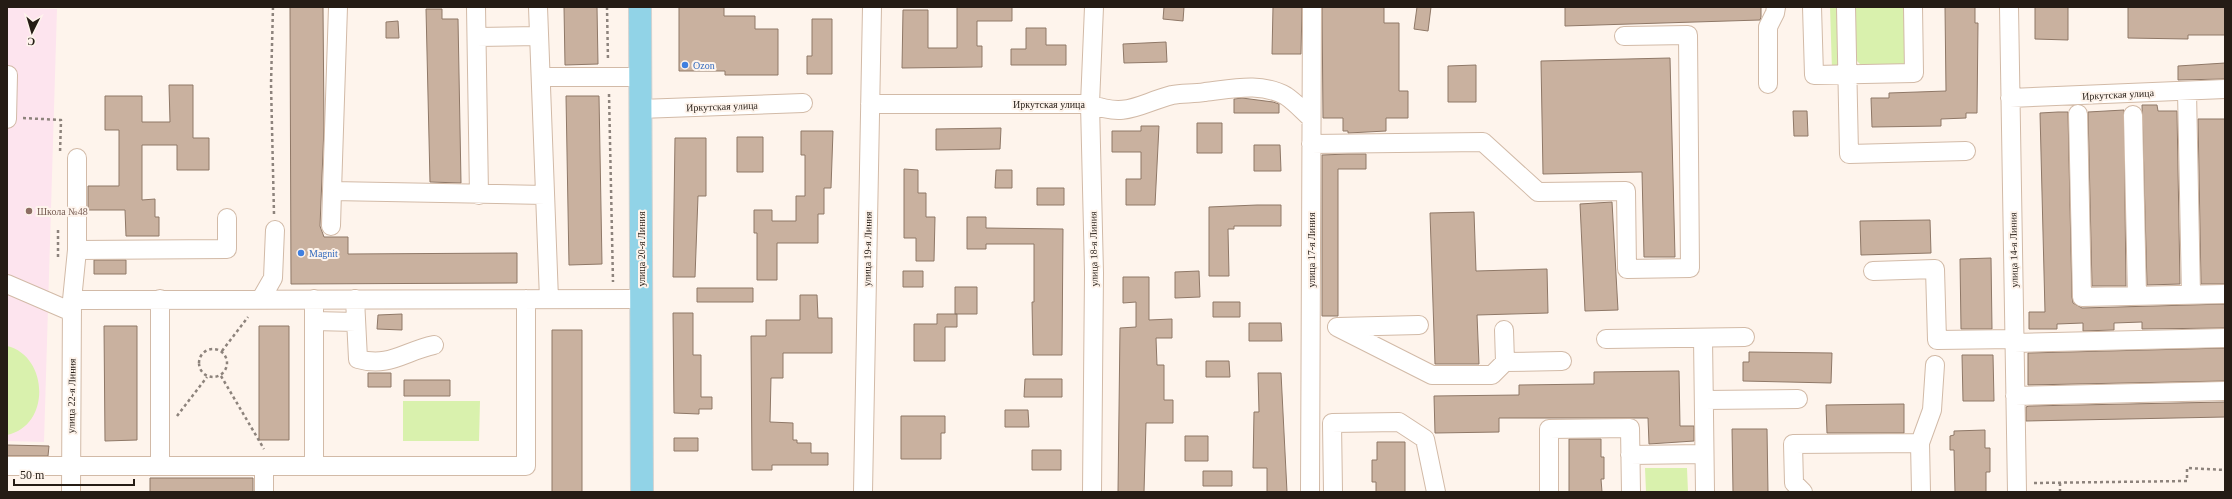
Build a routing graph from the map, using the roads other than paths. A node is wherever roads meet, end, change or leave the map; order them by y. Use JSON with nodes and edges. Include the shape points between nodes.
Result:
{"nodes":[{"id":1,"x":338,"y":7,"type":"edge"},
{"id":2,"x":476,"y":7,"type":"edge"},
{"id":3,"x":538,"y":7,"type":"edge"},
{"id":4,"x":640,"y":7,"type":"edge"},
{"id":5,"x":872,"y":7,"type":"edge"},
{"id":6,"x":1094,"y":7,"type":"edge"},
{"id":7,"x":1312,"y":7,"type":"edge"},
{"id":8,"x":1776,"y":7,"type":"edge"},
{"id":9,"x":1812,"y":7,"type":"edge"},
{"id":10,"x":1846,"y":7,"type":"edge"},
{"id":11,"x":1913,"y":7,"type":"edge"},
{"id":12,"x":2009,"y":7,"type":"edge"},
{"id":13,"x":539,"y":36,"type":"junction"},
{"id":14,"x":1624,"y":36,"type":"dead end"},
{"id":15,"x":477,"y":37,"type":"junction"},
{"id":16,"x":1848,"y":74,"type":"junction"},
{"id":17,"x":8,"y":75,"type":"dead end"},
{"id":18,"x":540,"y":77,"type":"junction"},
{"id":19,"x":640,"y":77,"type":"junction"},
{"id":20,"x":1768,"y":84,"type":"dead end"},
{"id":21,"x":2225,"y":89,"type":"edge"},
{"id":22,"x":2187,"y":90,"type":"junction"},
{"id":23,"x":2010,"y":98,"type":"junction"},
{"id":24,"x":803,"y":103,"type":"dead end"},
{"id":25,"x":870,"y":104,"type":"junction"},
{"id":26,"x":1090,"y":104,"type":"junction"},
{"id":27,"x":640,"y":109,"type":"junction"},
{"id":28,"x":2078,"y":114,"type":"dead end"},
{"id":29,"x":2133,"y":115,"type":"dead end"},
{"id":30,"x":7,"y":118,"type":"edge"},
{"id":31,"x":1311,"y":118,"type":"junction"},
{"id":32,"x":1311,"y":144,"type":"junction"},
{"id":33,"x":1966,"y":151,"type":"dead end"},
{"id":34,"x":69,"y":158,"type":"road end"},
{"id":35,"x":332,"y":191,"type":"junction"},
{"id":36,"x":479,"y":195,"type":"junction"},
{"id":37,"x":545,"y":195,"type":"junction"},
{"id":38,"x":227,"y":218,"type":"dead end"},
{"id":39,"x":331,"y":226,"type":"dead end"},
{"id":40,"x":275,"y":230,"type":"road end"},
{"id":41,"x":77,"y":250,"type":"junction"},
{"id":42,"x":1873,"y":271,"type":"dead end"},
{"id":43,"x":7,"y":284,"type":"edge"},
{"id":44,"x":2225,"y":294,"type":"edge"},
{"id":45,"x":2191,"y":295,"type":"junction"},
{"id":46,"x":2137,"y":296,"type":"junction"},
{"id":47,"x":262,"y":299,"type":"junction"},
{"id":48,"x":314,"y":299,"type":"junction"},
{"id":49,"x":355,"y":299,"type":"junction"},
{"id":50,"x":526,"y":299,"type":"junction"},
{"id":51,"x":549,"y":299,"type":"junction"},
{"id":52,"x":642,"y":299,"type":"junction"},
{"id":53,"x":160,"y":300,"type":"junction"},
{"id":54,"x":72,"y":306,"type":"junction"},
{"id":55,"x":314,"y":321,"type":"junction"},
{"id":56,"x":356,"y":322,"type":"junction"},
{"id":57,"x":1419,"y":325,"type":"dead end"},
{"id":58,"x":1337,"y":327,"type":"junction"},
{"id":59,"x":1311,"y":328,"type":"junction"},
{"id":60,"x":1504,"y":330,"type":"dead end"},
{"id":61,"x":1744,"y":337,"type":"dead end"},
{"id":62,"x":1703,"y":338,"type":"junction"},
{"id":63,"x":2225,"y":338,"type":"edge"},
{"id":64,"x":1606,"y":339,"type":"dead end"},
{"id":65,"x":2014,"y":341,"type":"junction"},
{"id":66,"x":434,"y":345,"type":"dead end"},
{"id":67,"x":1562,"y":361,"type":"dead end"},
{"id":68,"x":1505,"y":362,"type":"junction"},
{"id":69,"x":1935,"y":365,"type":"dead end"},
{"id":70,"x":2225,"y":391,"type":"edge"},
{"id":71,"x":2015,"y":396,"type":"junction"},
{"id":72,"x":1798,"y":399,"type":"dead end"},
{"id":73,"x":1704,"y":400,"type":"junction"},
{"id":74,"x":1920,"y":443,"type":"junction"},
{"id":75,"x":1704,"y":454,"type":"junction"},
{"id":76,"x":1630,"y":455,"type":"junction"},
{"id":77,"x":7,"y":466,"type":"edge"},
{"id":78,"x":70,"y":466,"type":"junction"},
{"id":79,"x":160,"y":466,"type":"junction"},
{"id":80,"x":269,"y":466,"type":"junction"},
{"id":81,"x":314,"y":466,"type":"junction"},
{"id":82,"x":2017,"y":488,"type":"edge"},
{"id":83,"x":71,"y":492,"type":"edge"},
{"id":84,"x":264,"y":492,"type":"edge"},
{"id":85,"x":642,"y":492,"type":"edge"},
{"id":86,"x":862,"y":492,"type":"edge"},
{"id":87,"x":1092,"y":492,"type":"edge"},
{"id":88,"x":1310,"y":492,"type":"edge"},
{"id":89,"x":1333,"y":492,"type":"edge"},
{"id":90,"x":1436,"y":492,"type":"edge"},
{"id":91,"x":1550,"y":492,"type":"edge"},
{"id":92,"x":1631,"y":492,"type":"edge"},
{"id":93,"x":1705,"y":492,"type":"edge"},
{"id":94,"x":1803,"y":492,"type":"edge"},
{"id":95,"x":1921,"y":492,"type":"edge"}],
"edges":[{"from":1,"to":35,"type":"street"},
{"from":2,"to":15,"type":"street"},
{"from":3,"to":13,"type":"street"},
{"from":4,"to":19,"type":"main road","name":"улица 20-я Линия"},
{"from":5,"to":25,"type":"street","name":"улица 19-я Линия"},
{"from":6,"to":26,"type":"street","name":"улица 18-я Линия"},
{"from":7,"to":31,"type":"street","name":"улица 17-я Линия"},
{"from":8,"to":20,"type":"street","via":[[1768,27]]},
{"from":9,"to":16,"type":"street","via":[[1814,75]]},
{"from":10,"to":16,"type":"street"},
{"from":11,"to":16,"type":"street","via":[[1914,73]]},
{"from":12,"to":23,"type":"street","name":"улица 14-я Линия"},
{"from":13,"to":15,"type":"street"},
{"from":13,"to":18,"type":"street"},
{"from":14,"to":32,"type":"street","via":[[1688,35],[1690,268],[1627,269],[1626,191],[1538,192],[1483,142]]},
{"from":15,"to":36,"type":"street"},
{"from":16,"to":33,"type":"street","via":[[1849,154]]},
{"from":17,"to":30,"type":"street"},
{"from":18,"to":19,"type":"street"},
{"from":18,"to":37,"type":"street"},
{"from":19,"to":27,"type":"main road","name":"улица 20-я Линия"},
{"from":21,"to":22,"type":"street","name":"Иркутская улица"},
{"from":22,"to":23,"type":"street","name":"Иркутская улица"},
{"from":22,"to":45,"type":"street"},
{"from":23,"to":65,"type":"street","name":"улица 14-я Линия"},
{"from":24,"to":27,"type":"street","name":"Иркутская улица"},
{"from":25,"to":26,"type":"street","name":"Иркутская улица"},
{"from":25,"to":86,"type":"street","name":"улица 19-я Линия"},
{"from":26,"to":31,"type":"street","name":"Иркутская улица","via":[[1106,110],[1122,110],[1144,106],[1172,95],[1237,88],[1264,88],[1286,96]]},
{"from":26,"to":87,"type":"street","name":"улица 18-я Линия","via":[[1094,273]]},
{"from":27,"to":52,"type":"main road","name":"улица 20-я Линия"},
{"from":28,"to":46,"type":"street","via":[[2082,297]]},
{"from":29,"to":46,"type":"street"},
{"from":31,"to":32,"type":"street","name":"улица 17-я Линия"},
{"from":32,"to":59,"type":"street","name":"улица 17-я Линия"},
{"from":34,"to":41,"type":"street","name":"улица 22-я Линия"},
{"from":35,"to":36,"type":"street"},
{"from":35,"to":39,"type":"street"},
{"from":36,"to":37,"type":"street"},
{"from":37,"to":51,"type":"street"},
{"from":38,"to":41,"type":"street","via":[[227,249]]},
{"from":40,"to":47,"type":"street","via":[[273,278]]},
{"from":41,"to":54,"type":"street","name":"улица 22-я Линия"},
{"from":42,"to":65,"type":"street","via":[[1935,269],[1937,340]]},
{"from":43,"to":54,"type":"street"},
{"from":44,"to":45,"type":"street"},
{"from":45,"to":46,"type":"street"},
{"from":47,"to":48,"type":"street"},
{"from":47,"to":53,"type":"street"},
{"from":48,"to":49,"type":"street"},
{"from":48,"to":55,"type":"street"},
{"from":49,"to":50,"type":"street"},
{"from":49,"to":56,"type":"street"},
{"from":50,"to":51,"type":"street"},
{"from":50,"to":81,"type":"street","via":[[526,466]]},
{"from":51,"to":52,"type":"street"},
{"from":52,"to":85,"type":"main road","name":"улица 20-я Линия"},
{"from":53,"to":54,"type":"street"},
{"from":53,"to":79,"type":"street"},
{"from":54,"to":78,"type":"street","name":"улица 22-я Линия"},
{"from":55,"to":56,"type":"street"},
{"from":55,"to":81,"type":"street"},
{"from":56,"to":66,"type":"street","via":[[358,359],[378,363]]},
{"from":57,"to":58,"type":"street"},
{"from":58,"to":59,"type":"street"},
{"from":58,"to":68,"type":"street","via":[[1432,375],[1492,375]]},
{"from":59,"to":88,"type":"street","name":"улица 17-я Линия"},
{"from":60,"to":68,"type":"street"},
{"from":61,"to":62,"type":"street"},
{"from":62,"to":64,"type":"street"},
{"from":62,"to":73,"type":"street"},
{"from":63,"to":65,"type":"street"},
{"from":65,"to":71,"type":"street","name":"улица 14-я Линия"},
{"from":67,"to":68,"type":"street"},
{"from":69,"to":74,"type":"street","via":[[1932,410]]},
{"from":70,"to":71,"type":"street"},
{"from":71,"to":82,"type":"street","name":"улица 14-я Линия"},
{"from":72,"to":73,"type":"street"},
{"from":73,"to":75,"type":"street"},
{"from":74,"to":94,"type":"street","via":[[1793,444],[1794,483]]},
{"from":74,"to":95,"type":"street"},
{"from":75,"to":76,"type":"street"},
{"from":75,"to":93,"type":"street"},
{"from":76,"to":91,"type":"street","via":[[1630,428],[1549,429]]},
{"from":76,"to":92,"type":"street"},
{"from":77,"to":78,"type":"street"},
{"from":78,"to":79,"type":"street"},
{"from":78,"to":83,"type":"street","name":"улица 22-я Линия"},
{"from":79,"to":80,"type":"street"},
{"from":80,"to":81,"type":"street"},
{"from":80,"to":84,"type":"street"},
{"from":89,"to":90,"type":"street","via":[[1332,423],[1399,422],[1424,439]]}]}
